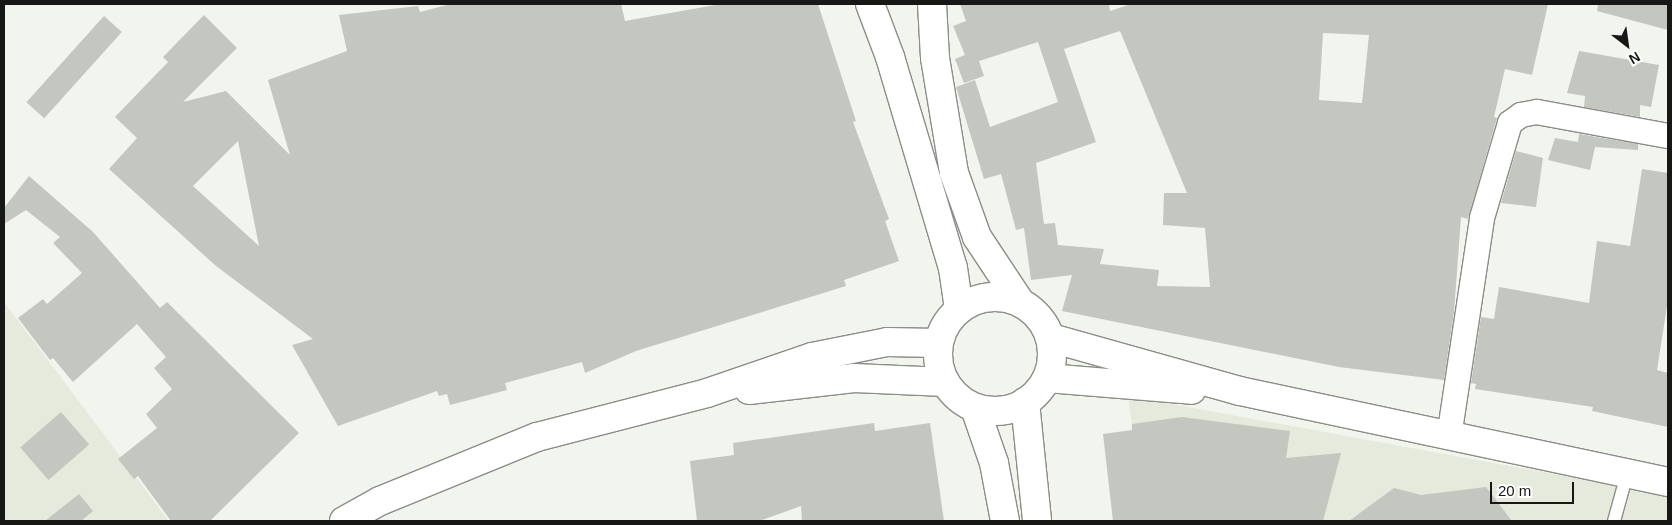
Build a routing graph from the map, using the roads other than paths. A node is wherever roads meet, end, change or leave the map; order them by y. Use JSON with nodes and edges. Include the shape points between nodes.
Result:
{"nodes":[{"id":1,"x":870,"y":4,"type":"edge"},
{"id":2,"x":932,"y":4,"type":"edge"},
{"id":3,"x":1668,"y":136,"type":"edge"},
{"id":4,"x":1020,"y":302,"type":"junction"},
{"id":5,"x":958,"y":309,"type":"junction"},
{"id":6,"x":1050,"y":338,"type":"junction"},
{"id":7,"x":938,"y":343,"type":"junction"},
{"id":8,"x":1047,"y":378,"type":"junction"},
{"id":9,"x":945,"y":382,"type":"junction"},
{"id":10,"x":1240,"y":391,"type":"junction"},
{"id":11,"x":707,"y":393,"type":"junction"},
{"id":12,"x":1026,"y":402,"type":"junction"},
{"id":13,"x":975,"y":408,"type":"junction"},
{"id":14,"x":1449,"y":437,"type":"junction"},
{"id":15,"x":1627,"y":474,"type":"junction"},
{"id":16,"x":1668,"y":482,"type":"edge"},
{"id":17,"x":344,"y":521,"type":"edge"},
{"id":18,"x":1004,"y":521,"type":"edge"},
{"id":19,"x":1037,"y":521,"type":"edge"},
{"id":20,"x":1614,"y":521,"type":"edge"}],
"edges":[{"from":1,"to":5,"type":"main road","via":[[890,57],[953,268]]},
{"from":2,"to":4,"type":"main road","via":[[935,58],[954,173],[977,236]]},
{"from":3,"to":14,"type":"street","via":[[1536,112],[1521,114],[1510,123],[1482,218]]},
{"from":4,"to":5,"type":"main road","via":[[988,297]]},
{"from":4,"to":6,"type":"main road","via":[[1039,317]]},
{"from":5,"to":7,"type":"main road","via":[[945,325]]},
{"from":6,"to":8,"type":"main road","via":[[1052,358]]},
{"from":6,"to":10,"type":"main road"},
{"from":7,"to":9,"type":"main road","via":[[938,364]]},
{"from":7,"to":11,"type":"main road","via":[[886,342],[812,357]]},
{"from":8,"to":10,"type":"main road"},
{"from":8,"to":12,"type":"main road"},
{"from":9,"to":11,"type":"main road","via":[[854,378]]},
{"from":9,"to":13,"type":"main road","via":[[958,398]]},
{"from":10,"to":14,"type":"main road"},
{"from":11,"to":17,"type":"main road","via":[[537,436],[380,501]]},
{"from":12,"to":13,"type":"main road","via":[[1001,411]]},
{"from":12,"to":19,"type":"main road"},
{"from":13,"to":18,"type":"main road","via":[[994,463]]},
{"from":14,"to":15,"type":"main road"},
{"from":15,"to":16,"type":"main road"},
{"from":15,"to":20,"type":"lane"}]}
